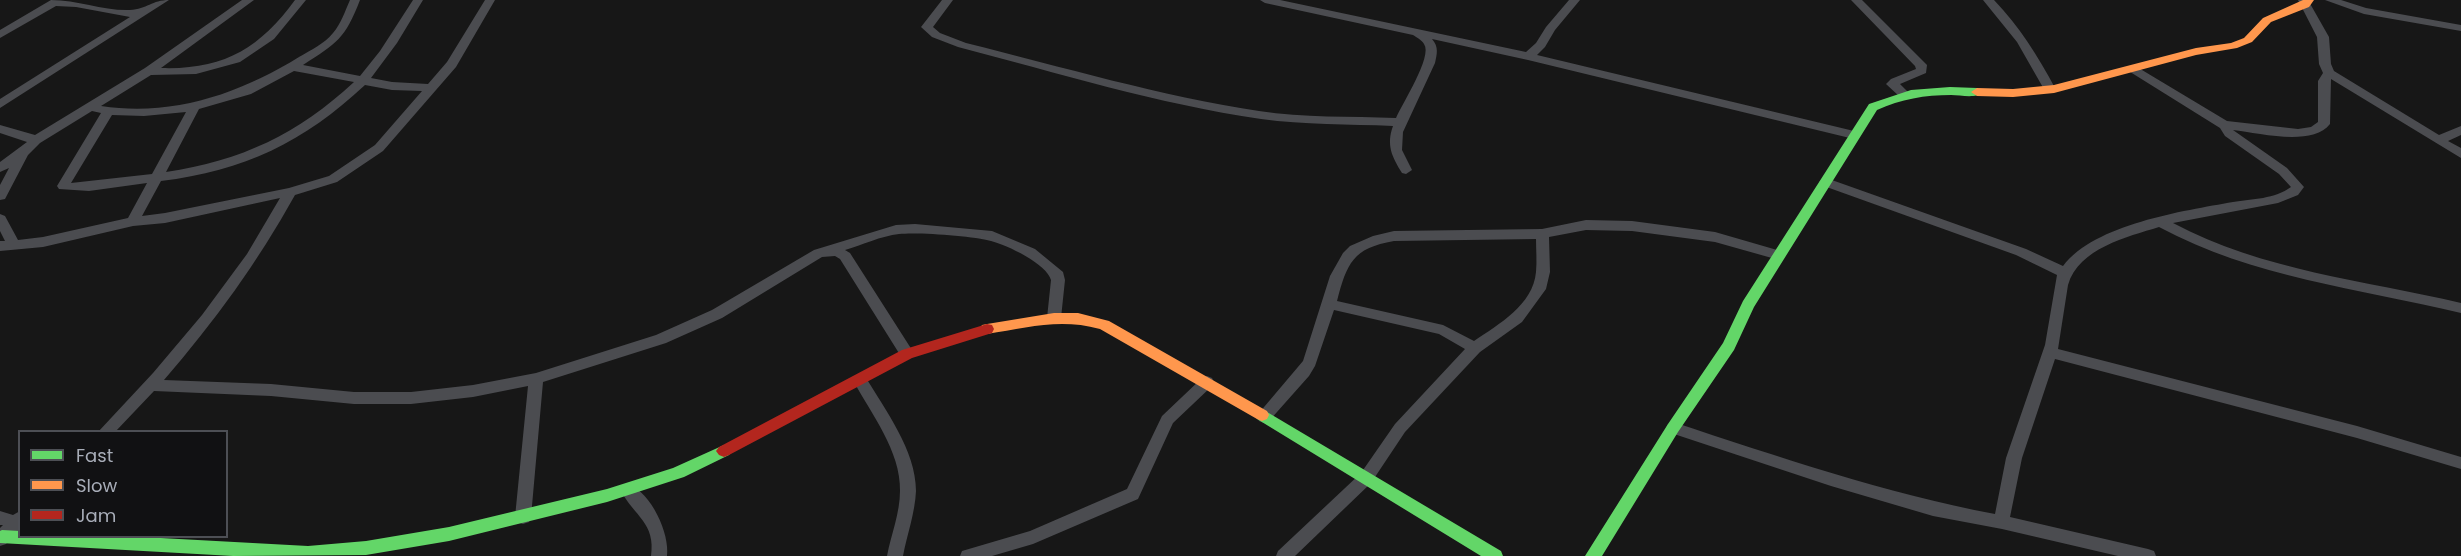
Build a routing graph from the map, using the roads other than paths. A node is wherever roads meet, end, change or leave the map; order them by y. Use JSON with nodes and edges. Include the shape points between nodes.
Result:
{"nodes":[{"id":1,"x":164,"y":0,"type":"edge"},
{"id":2,"x":301,"y":0,"type":"edge"},
{"id":3,"x":355,"y":0,"type":"edge"},
{"id":4,"x":418,"y":0,"type":"edge"},
{"id":5,"x":490,"y":0,"type":"edge"},
{"id":6,"x":948,"y":0,"type":"edge"},
{"id":7,"x":1265,"y":0,"type":"edge"},
{"id":8,"x":1575,"y":0,"type":"edge"},
{"id":9,"x":1856,"y":0,"type":"edge"},
{"id":10,"x":1988,"y":0,"type":"edge"},
{"id":11,"x":2330,"y":0,"type":"edge"},
{"id":12,"x":56,"y":1,"type":"edge"},
{"id":13,"x":247,"y":1,"type":"edge"},
{"id":14,"x":2306,"y":2,"type":"edge"},
{"id":15,"x":146,"y":10,"type":"junction"},
{"id":16,"x":2461,"y":28,"type":"edge"},
{"id":17,"x":1414,"y":31,"type":"junction"},
{"id":18,"x":0,"y":35,"type":"edge"},
{"id":19,"x":1528,"y":56,"type":"junction"},
{"id":20,"x":293,"y":67,"type":"junction"},
{"id":21,"x":2133,"y":70,"type":"junction"},
{"id":22,"x":149,"y":71,"type":"junction"},
{"id":23,"x":2329,"y":73,"type":"junction"},
{"id":24,"x":362,"y":81,"type":"junction"},
{"id":25,"x":429,"y":88,"type":"junction"},
{"id":26,"x":2049,"y":88,"type":"junction"},
{"id":27,"x":1904,"y":94,"type":"junction"},
{"id":28,"x":0,"y":104,"type":"edge"},
{"id":29,"x":90,"y":107,"type":"junction"},
{"id":30,"x":194,"y":108,"type":"junction"},
{"id":31,"x":108,"y":111,"type":"junction"},
{"id":32,"x":1399,"y":122,"type":"junction"},
{"id":33,"x":2224,"y":125,"type":"junction"},
{"id":34,"x":0,"y":129,"type":"edge"},
{"id":35,"x":2461,"y":130,"type":"edge"},
{"id":36,"x":1854,"y":135,"type":"junction"},
{"id":37,"x":36,"y":140,"type":"junction"},
{"id":38,"x":2439,"y":140,"type":"junction"},
{"id":39,"x":24,"y":152,"type":"junction"},
{"id":40,"x":2461,"y":154,"type":"edge"},
{"id":41,"x":0,"y":168,"type":"edge"},
{"id":42,"x":1406,"y":170,"type":"dead end"},
{"id":43,"x":155,"y":178,"type":"junction"},
{"id":44,"x":1826,"y":182,"type":"junction"},
{"id":45,"x":290,"y":192,"type":"junction"},
{"id":46,"x":0,"y":196,"type":"edge"},
{"id":47,"x":0,"y":219,"type":"edge"},
{"id":48,"x":133,"y":221,"type":"junction"},
{"id":49,"x":2160,"y":222,"type":"junction"},
{"id":50,"x":1542,"y":234,"type":"junction"},
{"id":51,"x":14,"y":244,"type":"junction"},
{"id":52,"x":0,"y":246,"type":"edge"},
{"id":53,"x":829,"y":250,"type":"junction"},
{"id":54,"x":1779,"y":255,"type":"junction"},
{"id":55,"x":2065,"y":273,"type":"junction"},
{"id":56,"x":1329,"y":304,"type":"junction"},
{"id":57,"x":2461,"y":308,"type":"edge"},
{"id":58,"x":1054,"y":318,"type":"junction"},
{"id":59,"x":1475,"y":348,"type":"junction"},
{"id":60,"x":2050,"y":352,"type":"junction"},
{"id":61,"x":907,"y":354,"type":"junction"},
{"id":62,"x":537,"y":379,"type":"junction"},
{"id":63,"x":860,"y":380,"type":"junction"},
{"id":64,"x":1207,"y":382,"type":"junction"},
{"id":65,"x":151,"y":385,"type":"junction"},
{"id":66,"x":1264,"y":417,"type":"junction"},
{"id":67,"x":1673,"y":428,"type":"junction"},
{"id":68,"x":107,"y":430,"type":"edge"},
{"id":69,"x":2461,"y":463,"type":"edge"},
{"id":70,"x":1366,"y":478,"type":"junction"},
{"id":71,"x":628,"y":491,"type":"junction"},
{"id":72,"x":523,"y":517,"type":"junction"},
{"id":73,"x":0,"y":518,"type":"edge"},
{"id":74,"x":18,"y":520,"type":"edge"},
{"id":75,"x":2002,"y":522,"type":"junction"},
{"id":76,"x":1,"y":538,"type":"edge"},
{"id":77,"x":2086,"y":548,"type":"edge"},
{"id":78,"x":183,"y":552,"type":"edge"},
{"id":79,"x":353,"y":554,"type":"edge"},
{"id":80,"x":659,"y":556,"type":"edge"},
{"id":81,"x":895,"y":556,"type":"edge"},
{"id":82,"x":968,"y":556,"type":"edge"},
{"id":83,"x":1284,"y":556,"type":"edge"},
{"id":84,"x":1495,"y":556,"type":"edge"},
{"id":85,"x":1593,"y":556,"type":"edge"},
{"id":86,"x":2148,"y":556,"type":"edge"}],
"edges":[{"from":1,"to":15,"type":"street"},
{"from":2,"to":22,"type":"street","via":[[276,34],[249,53],[199,71]]},
{"from":3,"to":20,"type":"street","via":[[337,36]]},
{"from":4,"to":24,"type":"street"},
{"from":5,"to":25,"type":"street","via":[[457,57]]},
{"from":6,"to":32,"type":"street","via":[[927,27],[962,45],[1150,95],[1216,107],[1301,119]]},
{"from":7,"to":17,"type":"street"},
{"from":8,"to":19,"type":"street"},
{"from":9,"to":27,"type":"street","via":[[1921,65],[1919,72],[1892,84]]},
{"from":10,"to":26,"type":"street","via":[[2020,37]]},
{"from":11,"to":16,"type":"street","via":[[2364,11]]},
{"from":12,"to":15,"type":"street","via":[[78,1],[129,13]]},
{"from":12,"to":18,"type":"street"},
{"from":13,"to":22,"type":"street"},
{"from":14,"to":21,"type":"street","via":[[2265,21],[2256,35],[2244,43],[2198,51]]},
{"from":14,"to":23,"type":"street","via":[[2323,37]]},
{"from":15,"to":28,"type":"street"},
{"from":17,"to":19,"type":"street"},
{"from":17,"to":32,"type":"street","via":[[1429,42],[1433,52]]},
{"from":19,"to":36,"type":"street"},
{"from":20,"to":24,"type":"street"},
{"from":20,"to":30,"type":"street","via":[[245,92]]},
{"from":21,"to":26,"type":"street"},
{"from":21,"to":33,"type":"street"},
{"from":22,"to":29,"type":"street"},
{"from":23,"to":33,"type":"street","via":[[2324,81],[2324,124],[2314,131],[2289,133]]},
{"from":23,"to":38,"type":"street"},
{"from":24,"to":25,"type":"street"},
{"from":24,"to":43,"type":"street","via":[[321,118],[262,152],[236,162]]},
{"from":25,"to":45,"type":"street","via":[[370,155],[333,179]]},
{"from":26,"to":27,"type":"street","via":[[2032,92],[1936,89]]},
{"from":27,"to":36,"type":"street","via":[[1873,107]]},
{"from":29,"to":31,"type":"street"},
{"from":29,"to":37,"type":"street"},
{"from":30,"to":31,"type":"street"},
{"from":30,"to":43,"type":"street"},
{"from":31,"to":43,"type":"street","via":[[63,186]]},
{"from":32,"to":42,"type":"street","via":[[1395,146]]},
{"from":33,"to":49,"type":"street","via":[[2298,187],[2278,199]]},
{"from":34,"to":37,"type":"street"},
{"from":35,"to":38,"type":"street"},
{"from":36,"to":44,"type":"street"},
{"from":37,"to":39,"type":"street"},
{"from":38,"to":40,"type":"street"},
{"from":39,"to":41,"type":"street"},
{"from":39,"to":46,"type":"street"},
{"from":43,"to":48,"type":"street"},
{"from":44,"to":54,"type":"street"},
{"from":44,"to":55,"type":"street","via":[[2021,252]]},
{"from":45,"to":48,"type":"street"},
{"from":45,"to":65,"type":"street","via":[[218,305]]},
{"from":47,"to":51,"type":"street"},
{"from":48,"to":51,"type":"street","via":[[54,240]]},
{"from":49,"to":55,"type":"street","via":[[2087,249]]},
{"from":49,"to":57,"type":"street","via":[[2185,237],[2269,267]]},
{"from":50,"to":54,"type":"street","via":[[1586,225],[1632,226],[1715,237]]},
{"from":50,"to":56,"type":"street","via":[[1394,236],[1373,240],[1358,247],[1341,263]]},
{"from":50,"to":59,"type":"street","via":[[1543,272],[1539,289],[1517,318]]},
{"from":51,"to":52,"type":"street"},
{"from":53,"to":58,"type":"street","via":[[896,230],[992,236],[1030,252],[1056,272]]},
{"from":53,"to":61,"type":"street","via":[[845,256]]},
{"from":53,"to":62,"type":"street","via":[[717,314],[661,339]]},
{"from":54,"to":67,"type":"street","via":[[1748,305],[1729,346]]},
{"from":55,"to":60,"type":"street"},
{"from":56,"to":59,"type":"street","via":[[1443,330]]},
{"from":56,"to":66,"type":"street","via":[[1311,362]]},
{"from":58,"to":61,"type":"street","via":[[998,326]]},
{"from":58,"to":64,"type":"street","via":[[1078,318],[1104,325]]},
{"from":59,"to":70,"type":"street","via":[[1400,428]]},
{"from":60,"to":69,"type":"street"},
{"from":60,"to":75,"type":"street","via":[[2009,473]]},
{"from":61,"to":63,"type":"street"},
{"from":62,"to":65,"type":"street","via":[[411,398]]},
{"from":62,"to":72,"type":"street"},
{"from":63,"to":71,"type":"street","via":[[715,456]]},
{"from":63,"to":81,"type":"street","via":[[906,472],[908,491]]},
{"from":64,"to":66,"type":"street"},
{"from":64,"to":82,"type":"street","via":[[1167,420],[1133,494],[1033,537]]},
{"from":65,"to":68,"type":"street"},
{"from":66,"to":70,"type":"street"},
{"from":67,"to":75,"type":"street","via":[[1831,480],[1933,509]]},
{"from":67,"to":85,"type":"street"},
{"from":70,"to":83,"type":"street"},
{"from":70,"to":84,"type":"street"},
{"from":71,"to":72,"type":"street"},
{"from":71,"to":80,"type":"street","via":[[642,505],[655,528]]},
{"from":72,"to":79,"type":"street"},
{"from":73,"to":74,"type":"street"},
{"from":74,"to":76,"type":"street"},
{"from":75,"to":77,"type":"street"},
{"from":76,"to":78,"type":"street"},
{"from":77,"to":86,"type":"street"},
{"from":78,"to":79,"type":"street"}]}
